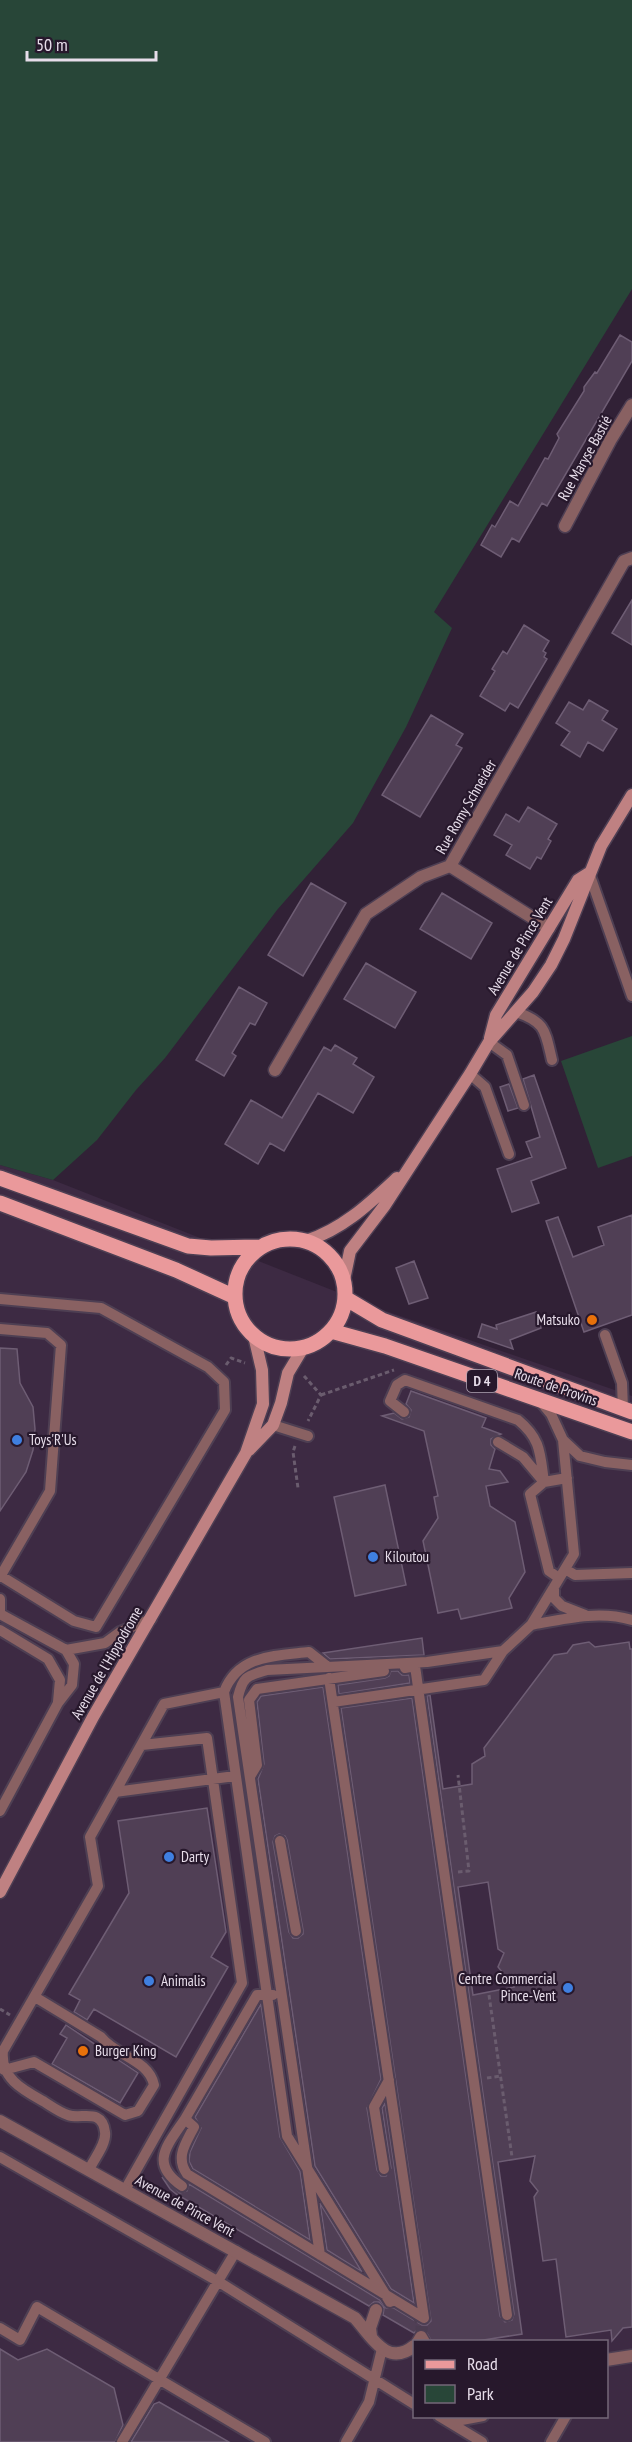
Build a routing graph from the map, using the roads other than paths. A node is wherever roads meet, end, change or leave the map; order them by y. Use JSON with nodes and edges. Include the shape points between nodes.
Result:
{"nodes":[{"id":1,"x":632,"y":405,"type":"edge"},
{"id":2,"x":565,"y":526,"type":"dead end"},
{"id":3,"x":632,"y":558,"type":"edge"},
{"id":4,"x":632,"y":795,"type":"edge"},
{"id":5,"x":450,"y":866,"type":"junction"},
{"id":6,"x":589,"y":873,"type":"junction"},
{"id":7,"x":549,"y":928,"type":"junction"},
{"id":8,"x":632,"y":996,"type":"edge"},
{"id":9,"x":516,"y":1012,"type":"junction"},
{"id":10,"x":489,"y":1042,"type":"junction"},
{"id":11,"x":552,"y":1060,"type":"dead end"},
{"id":12,"x":275,"y":1070,"type":"dead end"},
{"id":13,"x":470,"y":1074,"type":"junction"},
{"id":14,"x":524,"y":1105,"type":"dead end"},
{"id":15,"x":509,"y":1154,"type":"dead end"},
{"id":16,"x":408,"y":1167,"type":"junction"},
{"id":17,"x":0,"y":1179,"type":"edge"},
{"id":18,"x":0,"y":1203,"type":"edge"},
{"id":19,"x":306,"y":1241,"type":"junction"},
{"id":20,"x":261,"y":1247,"type":"junction"},
{"id":21,"x":344,"y":1280,"type":"junction"},
{"id":22,"x":235,"y":1297,"type":"junction"},
{"id":23,"x":345,"y":1298,"type":"junction"},
{"id":24,"x":0,"y":1299,"type":"edge"},
{"id":25,"x":0,"y":1329,"type":"edge"},
{"id":26,"x":331,"y":1331,"type":"junction"},
{"id":27,"x":605,"y":1335,"type":"dead end"},
{"id":28,"x":254,"y":1336,"type":"junction"},
{"id":29,"x":303,"y":1348,"type":"junction"},
{"id":30,"x":540,"y":1402,"type":"junction"},
{"id":31,"x":627,"y":1411,"type":"edge"},
{"id":32,"x":404,"y":1412,"type":"dead end"},
{"id":33,"x":273,"y":1425,"type":"junction"},
{"id":34,"x":632,"y":1432,"type":"edge"},
{"id":35,"x":308,"y":1436,"type":"dead end"},
{"id":36,"x":563,"y":1440,"type":"junction"},
{"id":37,"x":498,"y":1442,"type":"dead end"},
{"id":38,"x":246,"y":1453,"type":"junction"},
{"id":39,"x":632,"y":1465,"type":"edge"},
{"id":40,"x":567,"y":1478,"type":"junction"},
{"id":41,"x":544,"y":1482,"type":"junction"},
{"id":42,"x":632,"y":1573,"type":"edge"},
{"id":43,"x":0,"y":1576,"type":"edge"},
{"id":44,"x":560,"y":1578,"type":"junction"},
{"id":45,"x":0,"y":1599,"type":"edge"},
{"id":46,"x":0,"y":1613,"type":"edge"},
{"id":47,"x":586,"y":1615,"type":"junction"},
{"id":48,"x":151,"y":1619,"type":"junction"},
{"id":49,"x":632,"y":1620,"type":"edge"},
{"id":50,"x":531,"y":1625,"type":"junction"},
{"id":51,"x":0,"y":1630,"type":"edge"},
{"id":52,"x":66,"y":1650,"type":"junction"},
{"id":53,"x":503,"y":1651,"type":"junction"},
{"id":54,"x":329,"y":1673,"type":"junction"},
{"id":55,"x":224,"y":1692,"type":"junction"},
{"id":56,"x":58,"y":1702,"type":"junction"},
{"id":57,"x":333,"y":1702,"type":"junction"},
{"id":58,"x":142,"y":1745,"type":"junction"},
{"id":59,"x":250,"y":1775,"type":"junction"},
{"id":60,"x":235,"y":1776,"type":"junction"},
{"id":61,"x":213,"y":1779,"type":"junction"},
{"id":62,"x":116,"y":1792,"type":"junction"},
{"id":63,"x":0,"y":1811,"type":"edge"},
{"id":64,"x":280,"y":1841,"type":"dead end"},
{"id":65,"x":0,"y":1892,"type":"edge"},
{"id":66,"x":296,"y":1931,"type":"dead end"},
{"id":67,"x":283,"y":1995,"type":"junction"},
{"id":68,"x":34,"y":1997,"type":"junction"},
{"id":69,"x":4,"y":2070,"type":"junction"},
{"id":70,"x":389,"y":2080,"type":"junction"},
{"id":71,"x":185,"y":2119,"type":"junction"},
{"id":72,"x":0,"y":2121,"type":"edge"},
{"id":73,"x":0,"y":2157,"type":"edge"},
{"id":74,"x":384,"y":2169,"type":"dead end"},
{"id":75,"x":89,"y":2170,"type":"junction"},
{"id":76,"x":182,"y":2186,"type":"dead end"},
{"id":77,"x":125,"y":2190,"type":"junction"},
{"id":78,"x":237,"y":2252,"type":"junction"},
{"id":79,"x":320,"y":2255,"type":"junction"},
{"id":80,"x":219,"y":2282,"type":"junction"},
{"id":81,"x":390,"y":2302,"type":"dead end"},
{"id":82,"x":507,"y":2315,"type":"dead end"},
{"id":83,"x":355,"y":2318,"type":"junction"},
{"id":84,"x":0,"y":2328,"type":"edge"},
{"id":85,"x":371,"y":2336,"type":"junction"},
{"id":86,"x":413,"y":2346,"type":"edge"},
{"id":87,"x":381,"y":2349,"type":"junction"},
{"id":88,"x":395,"y":2354,"type":"junction"},
{"id":89,"x":632,"y":2356,"type":"edge"},
{"id":90,"x":608,"y":2360,"type":"edge"},
{"id":91,"x":413,"y":2361,"type":"edge"},
{"id":92,"x":374,"y":2379,"type":"junction"},
{"id":93,"x":161,"y":2380,"type":"junction"},
{"id":94,"x":413,"y":2403,"type":"edge"},
{"id":95,"x":443,"y":2418,"type":"edge"},
{"id":96,"x":472,"y":2418,"type":"edge"},
{"id":97,"x":565,"y":2418,"type":"edge"},
{"id":98,"x":451,"y":2422,"type":"junction"},
{"id":99,"x":122,"y":2442,"type":"edge"},
{"id":100,"x":265,"y":2442,"type":"edge"},
{"id":101,"x":346,"y":2442,"type":"edge"},
{"id":102,"x":482,"y":2442,"type":"edge"},
{"id":103,"x":551,"y":2442,"type":"edge"}],
"edges":[{"from":1,"to":2,"type":"street","name":"Rue Maryse Bastié"},
{"from":3,"to":5,"type":"street","name":"Rue Romy Schneider","via":[[624,561]]},
{"from":4,"to":6,"type":"main road","name":"Avenue de Pince Vent"},
{"from":5,"to":7,"type":"street"},
{"from":5,"to":12,"type":"street","name":"Rue Romy Schneider","via":[[421,878],[366,914]]},
{"from":6,"to":7,"type":"main road","name":"Avenue de Pince Vent","via":[[578,880]]},
{"from":6,"to":8,"type":"lane"},
{"from":6,"to":9,"type":"main road","name":"Avenue de Pince Vent","via":[[551,965]]},
{"from":7,"to":10,"type":"main road","name":"Avenue de Pince Vent","via":[[496,1015]]},
{"from":9,"to":10,"type":"main road","name":"Avenue de Pince Vent"},
{"from":9,"to":11,"type":"lane","via":[[534,1018],[545,1031]]},
{"from":10,"to":13,"type":"main road","name":"Avenue de Pince Vent"},
{"from":10,"to":14,"type":"lane","via":[[507,1055]]},
{"from":13,"to":15,"type":"lane","via":[[485,1087]]},
{"from":13,"to":16,"type":"main road","name":"Avenue de Pince Vent"},
{"from":16,"to":19,"type":"main road","name":"Avenue de Pince Vent","via":[[349,1221]]},
{"from":16,"to":21,"type":"main road","name":"Avenue de Pince Vent","via":[[350,1251]]},
{"from":17,"to":20,"type":"main road","via":[[188,1246]]},
{"from":18,"to":22,"type":"main road","via":[[176,1270]]},
{"from":19,"to":20,"type":"main road","via":[[291,1239]]},
{"from":19,"to":21,"type":"main road","via":[[336,1263]]},
{"from":20,"to":22,"type":"main road","via":[[241,1269]]},
{"from":21,"to":23,"type":"main road"},
{"from":22,"to":28,"type":"main road","via":[[242,1321]]},
{"from":23,"to":26,"type":"main road","via":[[341,1316]]},
{"from":23,"to":31,"type":"main road","name":"Route de Provins","number":"D 4","via":[[382,1320]]},
{"from":24,"to":43,"type":"lane","via":[[100,1308],[208,1367],[224,1382],[225,1410],[96,1627],[74,1621]]},
{"from":25,"to":43,"type":"lane","via":[[47,1333],[61,1346],[50,1491]]},
{"from":26,"to":29,"type":"main road"},
{"from":26,"to":30,"type":"main road","name":"Route de Provins","number":"D 4","via":[[423,1359]]},
{"from":27,"to":31,"type":"lane"},
{"from":28,"to":29,"type":"main road","via":[[286,1349]]},
{"from":28,"to":38,"type":"main road","name":"Avenue de l'Hippodrome","via":[[262,1370],[263,1404]]},
{"from":29,"to":33,"type":"main road","name":"Avenue de l'Hippodrome","via":[[288,1373]]},
{"from":30,"to":34,"type":"main road","name":"Route de Provins","number":"D 4"},
{"from":30,"to":36,"type":"lane","via":[[551,1414]]},
{"from":32,"to":41,"type":"lane","via":[[390,1401],[397,1385],[405,1380],[518,1420],[539,1445]]},
{"from":33,"to":35,"type":"lane"},
{"from":33,"to":38,"type":"main road","name":"Avenue de l'Hippodrome"},
{"from":36,"to":39,"type":"lane","via":[[580,1456]]},
{"from":36,"to":40,"type":"lane"},
{"from":37,"to":41,"type":"lane","via":[[523,1457]]},
{"from":38,"to":48,"type":"main road","name":"Avenue de l'Hippodrome"},
{"from":40,"to":41,"type":"lane"},
{"from":40,"to":44,"type":"lane","via":[[574,1554]]},
{"from":41,"to":44,"type":"lane","via":[[530,1494],[549,1571]]},
{"from":42,"to":44,"type":"lane"},
{"from":44,"to":47,"type":"lane","via":[[554,1598],[562,1606]]},
{"from":44,"to":50,"type":"lane"},
{"from":45,"to":46,"type":"lane"},
{"from":46,"to":52,"type":"lane"},
{"from":47,"to":49,"type":"lane"},
{"from":47,"to":50,"type":"lane"},
{"from":48,"to":52,"type":"lane","via":[[105,1643]]},
{"from":48,"to":65,"type":"main road","name":"Avenue de l'Hippodrome","via":[[93,1717]]},
{"from":50,"to":53,"type":"lane"},
{"from":51,"to":56,"type":"lane","via":[[48,1659],[60,1680]]},
{"from":52,"to":56,"type":"lane","via":[[75,1664],[72,1685]]},
{"from":53,"to":54,"type":"lane"},
{"from":53,"to":57,"type":"lane","via":[[484,1680]]},
{"from":54,"to":55,"type":"lane","via":[[309,1652],[266,1657],[240,1667]]},
{"from":54,"to":57,"type":"lane"},
{"from":54,"to":59,"type":"lane","via":[[257,1689],[249,1700],[257,1765]]},
{"from":54,"to":59,"type":"lane","via":[[267,1670],[246,1677],[238,1697]]},
{"from":54,"to":82,"type":"lane","via":[[415,1666]]},
{"from":55,"to":58,"type":"lane","via":[[165,1704]]},
{"from":55,"to":60,"type":"lane"},
{"from":56,"to":63,"type":"lane"},
{"from":57,"to":70,"type":"lane"},
{"from":58,"to":61,"type":"lane","via":[[207,1738]]},
{"from":58,"to":62,"type":"lane"},
{"from":59,"to":67,"type":"lane"},
{"from":60,"to":61,"type":"lane"},
{"from":60,"to":81,"type":"lane","via":[[287,2136]]},
{"from":61,"to":62,"type":"lane"},
{"from":61,"to":77,"type":"lane","via":[[242,1983]]},
{"from":62,"to":68,"type":"lane","via":[[90,1837],[98,1886]]},
{"from":64,"to":66,"type":"lane"},
{"from":67,"to":71,"type":"lane","via":[[257,1995]]},
{"from":67,"to":79,"type":"lane"},
{"from":68,"to":69,"type":"lane","via":[[3,2051]]},
{"from":68,"to":69,"type":"lane","via":[[148,2070],[154,2085],[138,2111],[124,2115],[34,2062]]},
{"from":69,"to":75,"type":"lane","via":[[19,2086],[66,2114],[91,2115],[101,2122],[105,2138]]},
{"from":70,"to":74,"type":"lane","via":[[374,2107]]},
{"from":70,"to":79,"type":"lane","via":[[424,2318]]},
{"from":71,"to":76,"type":"lane","via":[[163,2161],[167,2176]]},
{"from":71,"to":79,"type":"lane","via":[[194,2127],[181,2154],[187,2174]]},
{"from":72,"to":75,"type":"street","name":"Avenue de Pince Vent"},
{"from":73,"to":80,"type":"lane"},
{"from":75,"to":77,"type":"street","name":"Avenue de Pince Vent"},
{"from":77,"to":78,"type":"street","name":"Avenue de Pince Vent"},
{"from":78,"to":80,"type":"lane"},
{"from":78,"to":83,"type":"street","name":"Avenue de Pince Vent"},
{"from":80,"to":92,"type":"lane"},
{"from":80,"to":93,"type":"lane"},
{"from":83,"to":85,"type":"street","name":"Avenue de Pince Vent"},
{"from":83,"to":85,"type":"street","via":[[376,2310],[371,2319]]},
{"from":84,"to":93,"type":"lane","via":[[20,2340],[37,2307]]},
{"from":85,"to":87,"type":"street","name":"Avenue de Pince Vent"},
{"from":86,"to":88,"type":"street"},
{"from":87,"to":88,"type":"street"},
{"from":87,"to":92,"type":"lane"},
{"from":88,"to":91,"type":"street"},
{"from":89,"to":90,"type":"street"},
{"from":92,"to":94,"type":"lane"},
{"from":92,"to":101,"type":"lane","via":[[369,2402]]},
{"from":93,"to":99,"type":"lane"},
{"from":93,"to":100,"type":"lane"},
{"from":95,"to":98,"type":"lane"},
{"from":96,"to":98,"type":"lane"},
{"from":97,"to":103,"type":"lane"},
{"from":98,"to":102,"type":"lane"}]}
